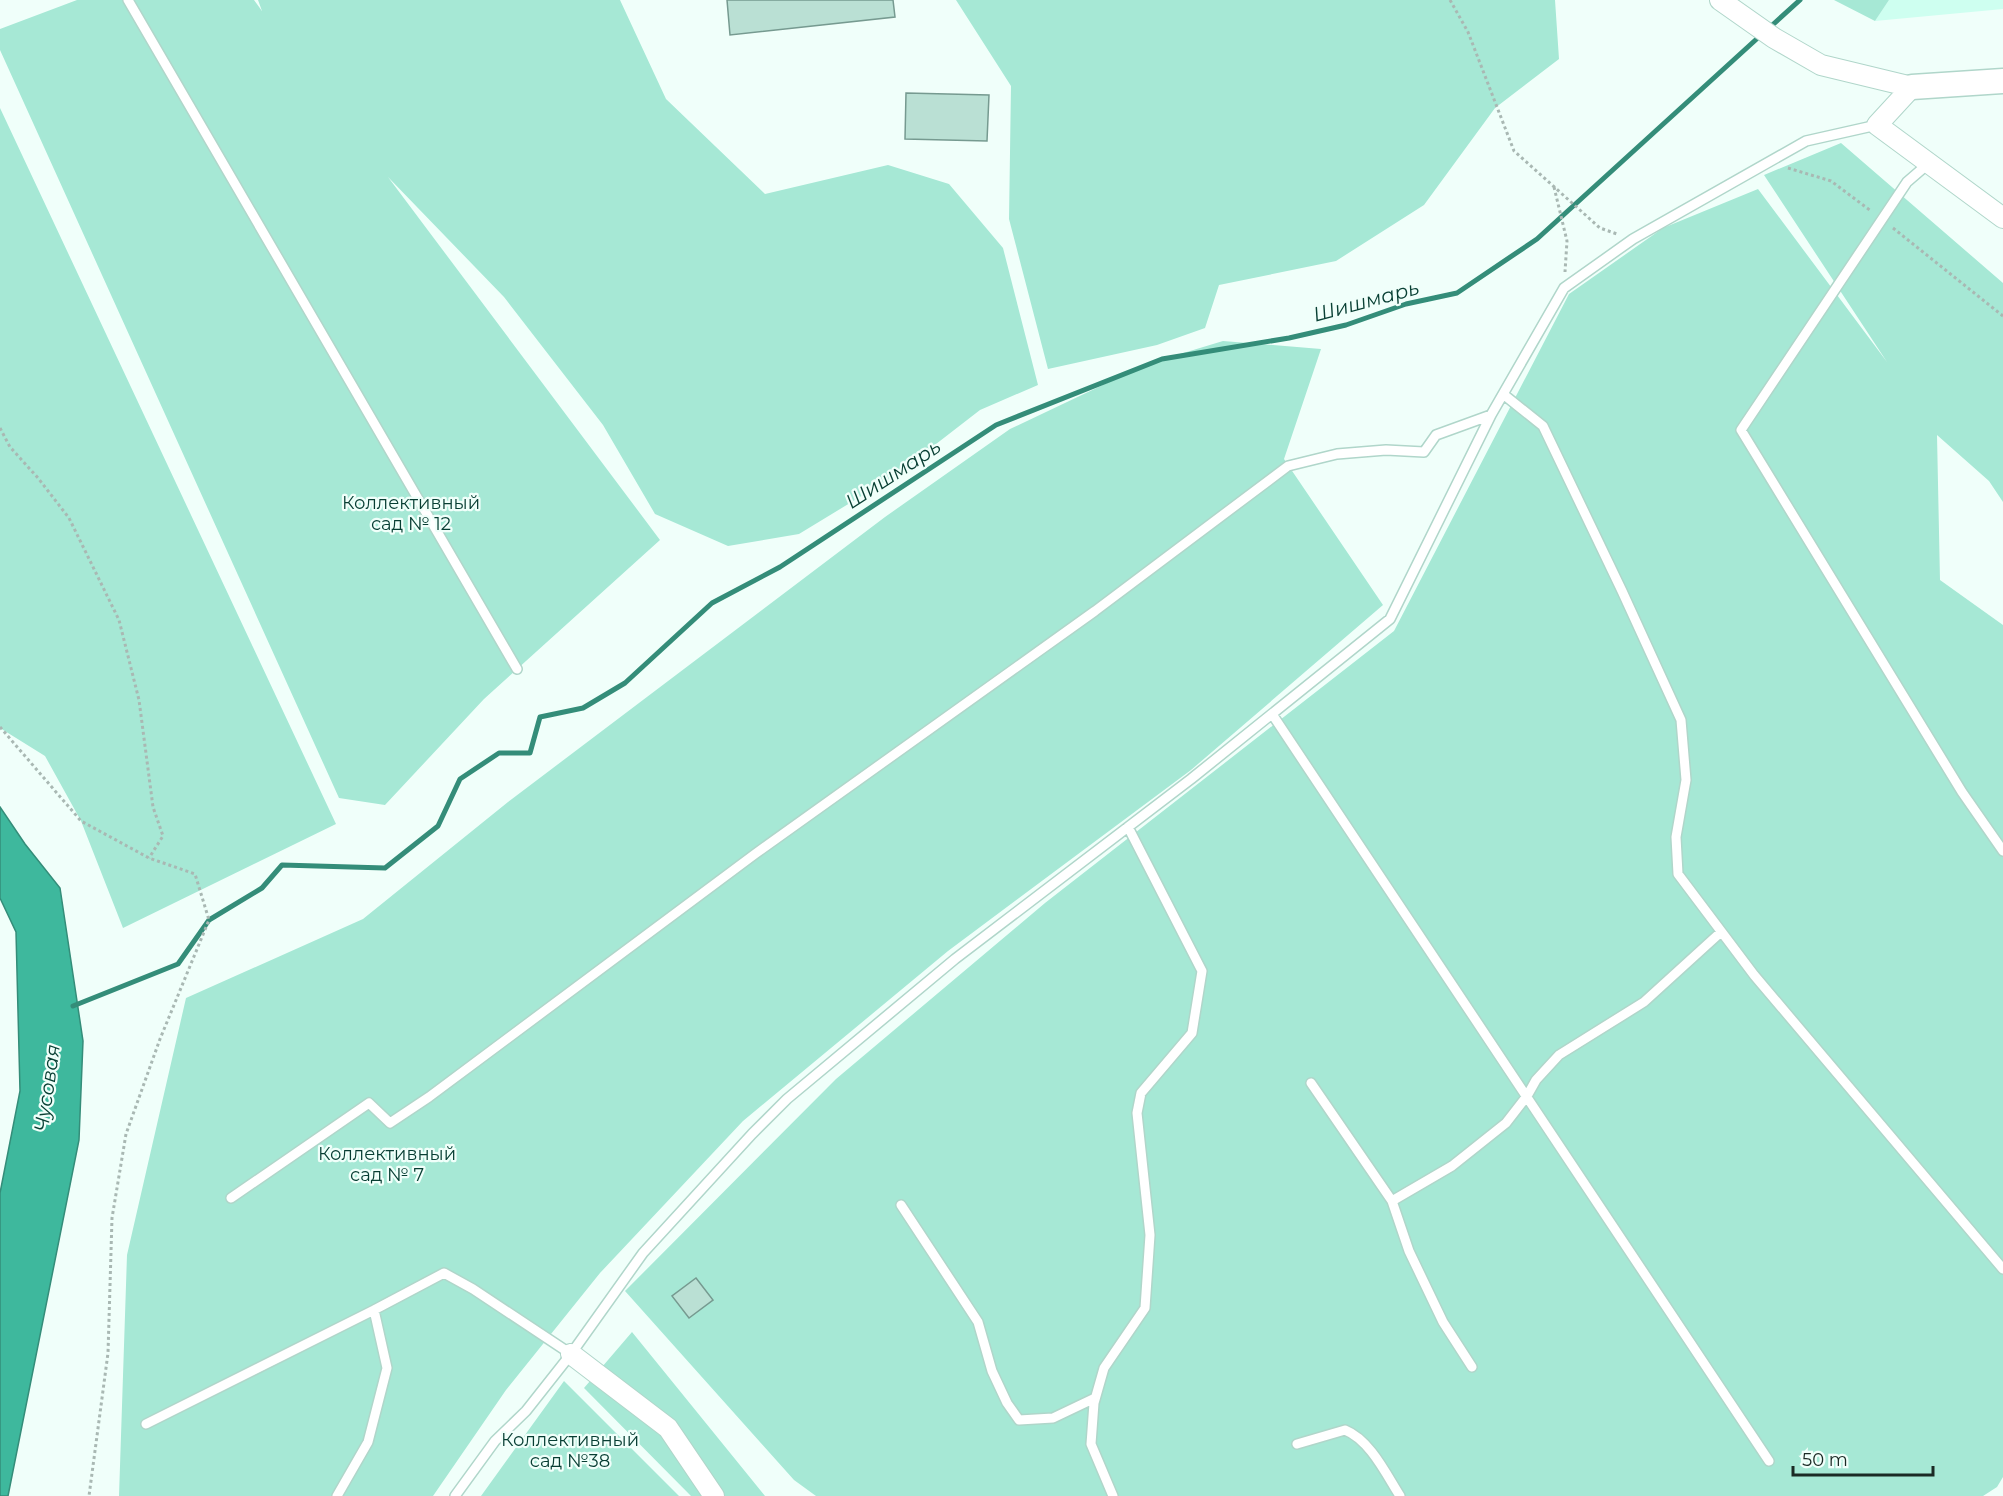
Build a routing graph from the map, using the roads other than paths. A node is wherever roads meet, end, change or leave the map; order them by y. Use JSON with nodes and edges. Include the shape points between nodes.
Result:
{"nodes":[{"id":1,"x":128,"y":0,"type":"edge"},
{"id":2,"x":1720,"y":2,"type":"edge"},
{"id":3,"x":2003,"y":81,"type":"edge"},
{"id":4,"x":1912,"y":87,"type":"junction"},
{"id":5,"x":1877,"y":125,"type":"junction"},
{"id":6,"x":1929,"y":164,"type":"junction"},
{"id":7,"x":2003,"y":218,"type":"edge"},
{"id":8,"x":1503,"y":394,"type":"junction"},
{"id":9,"x":1491,"y":415,"type":"junction"},
{"id":10,"x":517,"y":669,"type":"dead end"},
{"id":11,"x":1272,"y":714,"type":"junction"},
{"id":12,"x":1128,"y":827,"type":"junction"},
{"id":13,"x":2003,"y":851,"type":"edge"},
{"id":14,"x":1721,"y":932,"type":"junction"},
{"id":15,"x":1311,"y":1083,"type":"dead end"},
{"id":16,"x":1527,"y":1096,"type":"junction"},
{"id":17,"x":231,"y":1198,"type":"dead end"},
{"id":18,"x":1392,"y":1201,"type":"junction"},
{"id":19,"x":901,"y":1205,"type":"dead end"},
{"id":20,"x":2003,"y":1269,"type":"edge"},
{"id":21,"x":374,"y":1310,"type":"junction"},
{"id":22,"x":572,"y":1354,"type":"junction"},
{"id":23,"x":1472,"y":1367,"type":"dead end"},
{"id":24,"x":1095,"y":1398,"type":"junction"},
{"id":25,"x":146,"y":1424,"type":"dead end"},
{"id":26,"x":1297,"y":1444,"type":"dead end"},
{"id":27,"x":1769,"y":1461,"type":"dead end"},
{"id":28,"x":337,"y":1496,"type":"edge"},
{"id":29,"x":455,"y":1496,"type":"edge"},
{"id":30,"x":714,"y":1496,"type":"edge"},
{"id":31,"x":1113,"y":1496,"type":"edge"},
{"id":32,"x":1400,"y":1496,"type":"edge"}],
"edges":[{"from":1,"to":10,"type":"lane"},
{"from":2,"to":4,"type":"street","via":[[1821,65]]},
{"from":3,"to":4,"type":"street"},
{"from":4,"to":5,"type":"street"},
{"from":5,"to":6,"type":"street"},
{"from":5,"to":8,"type":"lane","via":[[1806,141],[1633,239],[1564,288]]},
{"from":6,"to":7,"type":"street"},
{"from":6,"to":13,"type":"lane","via":[[1907,182],[1741,430],[1962,792]]},
{"from":8,"to":9,"type":"lane"},
{"from":8,"to":14,"type":"lane","via":[[1543,426],[1681,720],[1686,780],[1676,837],[1678,874]]},
{"from":9,"to":11,"type":"lane","via":[[1390,619]]},
{"from":9,"to":17,"type":"lane","via":[[1436,435],[1424,452],[1337,454],[1288,466],[1095,612],[755,854],[429,1097],[390,1123],[369,1103]]},
{"from":11,"to":12,"type":"lane"},
{"from":11,"to":16,"type":"lane"},
{"from":12,"to":22,"type":"lane","via":[[955,959],[787,1099],[643,1253]]},
{"from":12,"to":24,"type":"lane","via":[[1202,971],[1192,1033],[1141,1093],[1137,1113],[1150,1235],[1145,1308],[1104,1368]]},
{"from":14,"to":16,"type":"lane","via":[[1644,1002],[1559,1055]]},
{"from":14,"to":20,"type":"lane"},
{"from":15,"to":18,"type":"lane"},
{"from":16,"to":18,"type":"lane","via":[[1506,1123],[1452,1166]]},
{"from":16,"to":27,"type":"lane"},
{"from":18,"to":23,"type":"lane","via":[[1409,1251],[1443,1322]]},
{"from":19,"to":24,"type":"lane","via":[[978,1322],[992,1371],[1019,1420],[1053,1418]]},
{"from":21,"to":22,"type":"lane","via":[[444,1273]]},
{"from":21,"to":25,"type":"lane"},
{"from":21,"to":28,"type":"lane","via":[[387,1368],[368,1442]]},
{"from":22,"to":29,"type":"lane","via":[[525,1411],[495,1440]]},
{"from":22,"to":30,"type":"street","via":[[668,1428]]},
{"from":24,"to":31,"type":"lane","via":[[1091,1444]]},
{"from":26,"to":32,"type":"lane","via":[[1345,1430],[1352,1433],[1376,1458]]}]}
